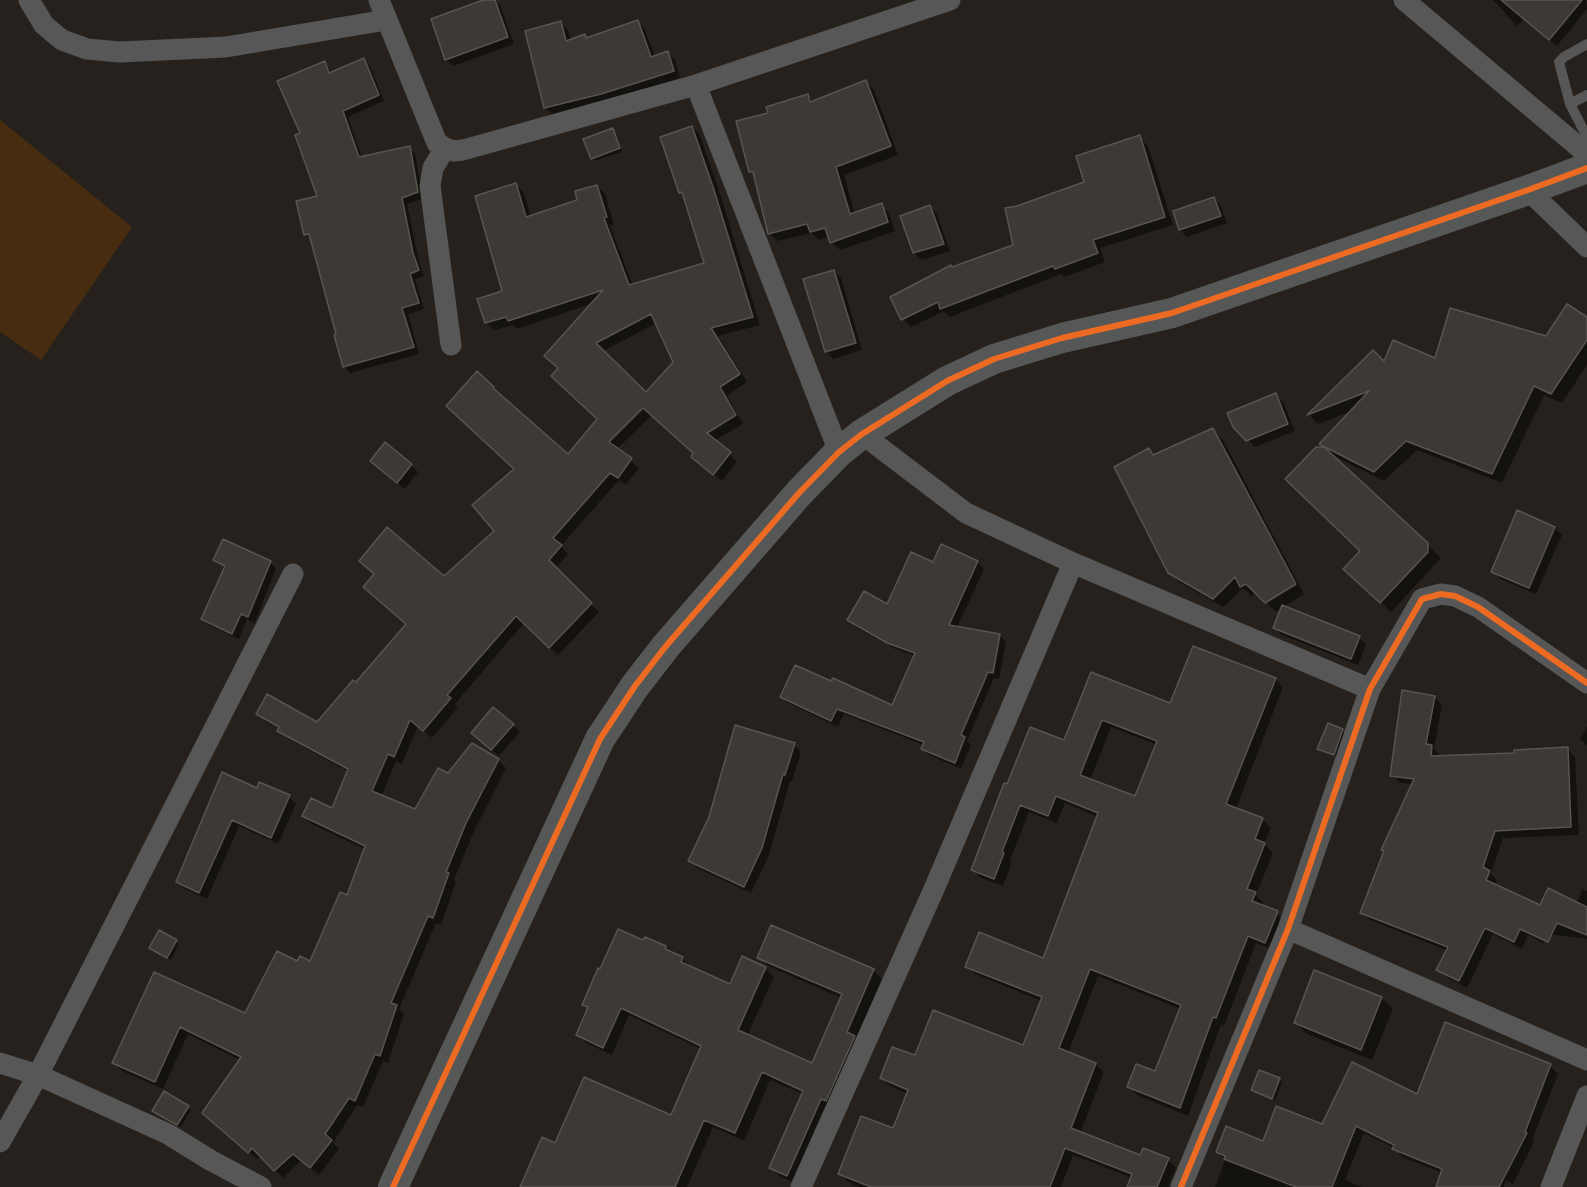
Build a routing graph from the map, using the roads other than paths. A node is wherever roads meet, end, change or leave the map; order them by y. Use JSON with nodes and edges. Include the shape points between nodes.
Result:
{"nodes":[{"id":1,"x":29,"y":0,"type":"edge"},
{"id":2,"x":379,"y":0,"type":"edge"},
{"id":3,"x":950,"y":0,"type":"edge"},
{"id":4,"x":1404,"y":0,"type":"edge"},
{"id":5,"x":386,"y":20,"type":"junction"},
{"id":6,"x":1587,"y":44,"type":"edge"},
{"id":7,"x":696,"y":85,"type":"junction"},
{"id":8,"x":1587,"y":95,"type":"edge"},
{"id":9,"x":1570,"y":104,"type":"junction"},
{"id":10,"x":1587,"y":137,"type":"edge"},
{"id":11,"x":445,"y":148,"type":"junction"},
{"id":12,"x":1587,"y":154,"type":"edge"},
{"id":13,"x":1587,"y":168,"type":"edge"},
{"id":14,"x":1528,"y":190,"type":"junction"},
{"id":15,"x":1587,"y":247,"type":"edge"},
{"id":16,"x":451,"y":345,"type":"dead end"},
{"id":17,"x":862,"y":434,"type":"junction"},
{"id":18,"x":839,"y":452,"type":"junction"},
{"id":19,"x":1073,"y":563,"type":"junction"},
{"id":20,"x":293,"y":574,"type":"dead end"},
{"id":21,"x":1587,"y":682,"type":"edge"},
{"id":22,"x":1370,"y":689,"type":"junction"},
{"id":23,"x":1288,"y":929,"type":"junction"},
{"id":24,"x":1587,"y":1060,"type":"edge"},
{"id":25,"x":0,"y":1063,"type":"edge"},
{"id":26,"x":38,"y":1075,"type":"junction"},
{"id":27,"x":1587,"y":1096,"type":"edge"},
{"id":28,"x":0,"y":1142,"type":"edge"},
{"id":29,"x":261,"y":1187,"type":"edge"},
{"id":30,"x":393,"y":1187,"type":"edge"},
{"id":31,"x":801,"y":1187,"type":"edge"},
{"id":32,"x":1181,"y":1187,"type":"edge"},
{"id":33,"x":1551,"y":1187,"type":"edge"}],
"edges":[{"from":1,"to":5,"type":"street","via":[[44,25],[62,40],[87,49],[120,52],[226,46]]},
{"from":2,"to":5,"type":"street"},
{"from":3,"to":7,"type":"street"},
{"from":4,"to":12,"type":"street"},
{"from":5,"to":11,"type":"street","via":[[438,143]]},
{"from":6,"to":9,"type":"lane","via":[[1559,62]]},
{"from":7,"to":11,"type":"street","via":[[464,150]]},
{"from":7,"to":18,"type":"street"},
{"from":8,"to":9,"type":"lane"},
{"from":9,"to":10,"type":"lane"},
{"from":11,"to":16,"type":"street","via":[[433,168],[430,186]]},
{"from":13,"to":14,"type":"street"},
{"from":14,"to":15,"type":"street"},
{"from":14,"to":17,"type":"street","via":[[1172,313],[1062,338],[994,359],[947,381]]},
{"from":17,"to":18,"type":"street"},
{"from":17,"to":19,"type":"street","via":[[966,513]]},
{"from":18,"to":30,"type":"street","via":[[666,646],[600,739]]},
{"from":19,"to":22,"type":"street"},
{"from":19,"to":31,"type":"street"},
{"from":20,"to":26,"type":"street"},
{"from":21,"to":22,"type":"street","via":[[1478,607],[1441,594],[1422,600]]},
{"from":22,"to":23,"type":"street"},
{"from":23,"to":24,"type":"street"},
{"from":23,"to":32,"type":"street"},
{"from":25,"to":26,"type":"street"},
{"from":26,"to":28,"type":"street"},
{"from":26,"to":29,"type":"street","via":[[168,1134]]},
{"from":27,"to":33,"type":"street"}]}
